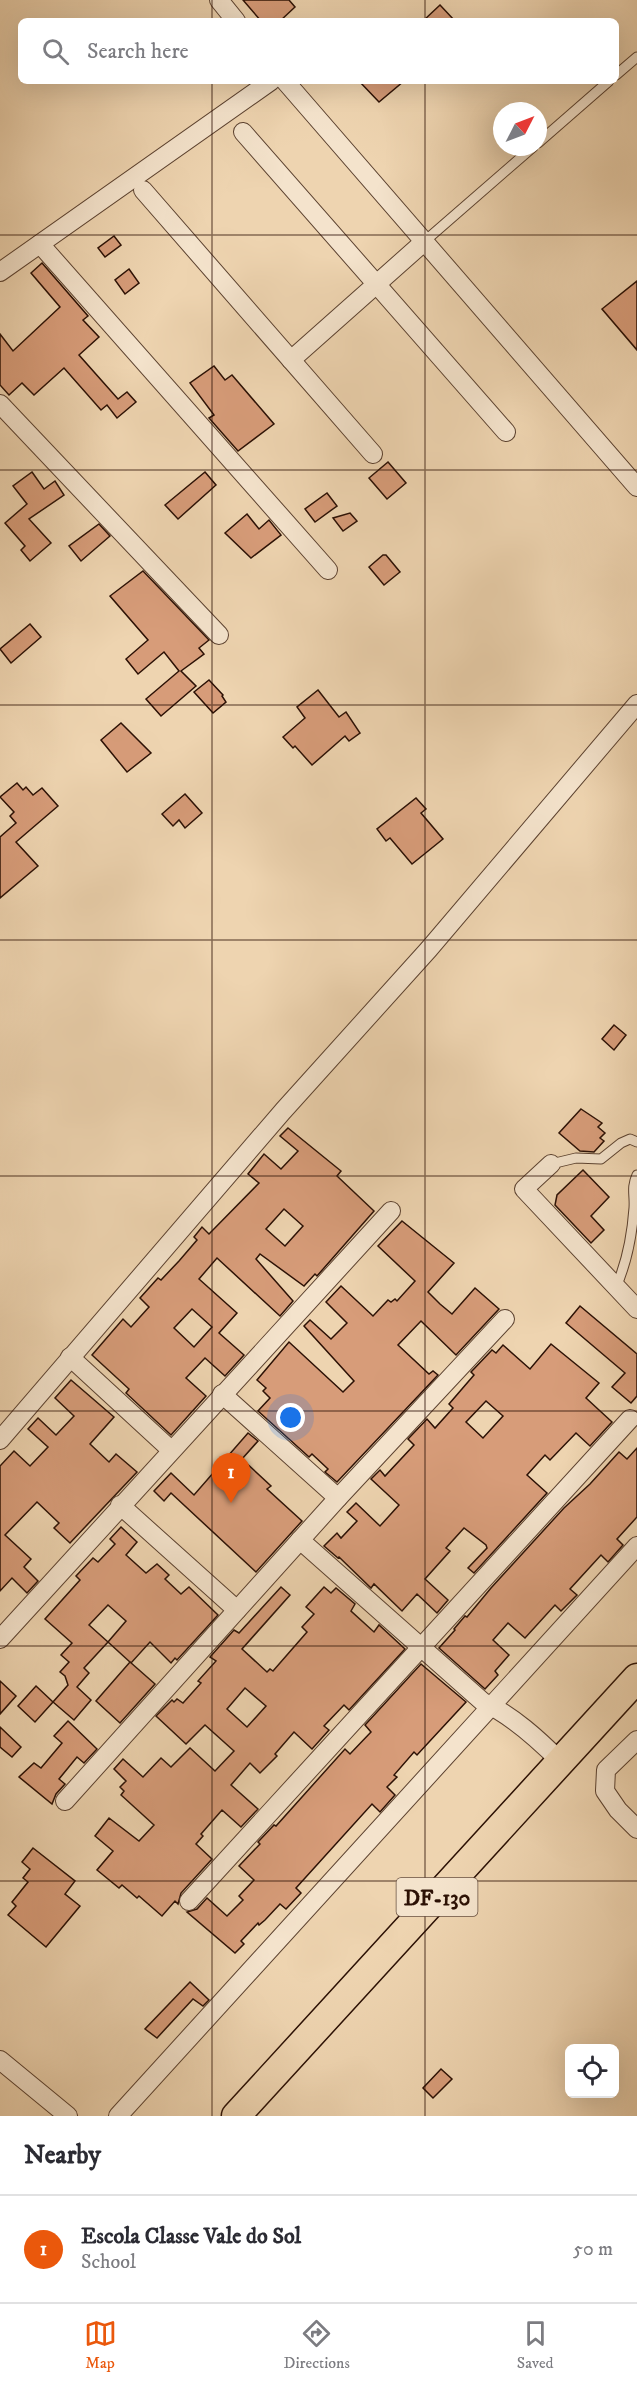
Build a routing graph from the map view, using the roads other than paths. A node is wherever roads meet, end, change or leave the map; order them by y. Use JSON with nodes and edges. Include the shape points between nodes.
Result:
{"nodes":[{"id":1,"x":219,"y":0,"type":"edge"},
{"id":2,"x":234,"y":18,"type":"edge"},
{"id":3,"x":637,"y":57,"type":"edge"},
{"id":4,"x":619,"y":72,"type":"edge"},
{"id":5,"x":267,"y":84,"type":"edge"},
{"id":6,"x":288,"y":84,"type":"edge"},
{"id":7,"x":606,"y":84,"type":"edge"},
{"id":8,"x":243,"y":132,"type":"dead end"},
{"id":9,"x":547,"y":135,"type":"edge"},
{"id":10,"x":523,"y":156,"type":"edge"},
{"id":11,"x":143,"y":190,"type":"dead end"},
{"id":12,"x":425,"y":241,"type":"junction"},
{"id":13,"x":40,"y":243,"type":"junction"},
{"id":14,"x":0,"y":272,"type":"edge"},
{"id":15,"x":378,"y":285,"type":"junction"},
{"id":16,"x":291,"y":360,"type":"junction"},
{"id":17,"x":0,"y":404,"type":"edge"},
{"id":18,"x":506,"y":432,"type":"dead end"},
{"id":19,"x":373,"y":454,"type":"dead end"},
{"id":20,"x":637,"y":487,"type":"edge"},
{"id":21,"x":328,"y":570,"type":"dead end"},
{"id":22,"x":219,"y":635,"type":"dead end"},
{"id":23,"x":637,"y":704,"type":"edge"},
{"id":24,"x":637,"y":1142,"type":"edge"},
{"id":25,"x":551,"y":1164,"type":"joint"},
{"id":26,"x":637,"y":1176,"type":"edge"},
{"id":27,"x":391,"y":1211,"type":"dead end"},
{"id":28,"x":616,"y":1287,"type":"junction"},
{"id":29,"x":637,"y":1309,"type":"edge"},
{"id":30,"x":505,"y":1319,"type":"dead end"},
{"id":31,"x":70,"y":1357,"type":"junction"},
{"id":32,"x":222,"y":1394,"type":"junction"},
{"id":33,"x":630,"y":1419,"type":"dead end"},
{"id":34,"x":0,"y":1440,"type":"edge"},
{"id":35,"x":171,"y":1450,"type":"junction"},
{"id":36,"x":338,"y":1498,"type":"junction"},
{"id":37,"x":120,"y":1505,"type":"junction"},
{"id":38,"x":300,"y":1540,"type":"junction"},
{"id":39,"x":637,"y":1546,"type":"edge"},
{"id":40,"x":237,"y":1610,"type":"junction"},
{"id":41,"x":0,"y":1639,"type":"edge"},
{"id":42,"x":421,"y":1648,"type":"junction"},
{"id":43,"x":637,"y":1678,"type":"edge"},
{"id":44,"x":490,"y":1706,"type":"junction"},
{"id":45,"x":637,"y":1740,"type":"edge"},
{"id":46,"x":561,"y":1762,"type":"junction"},
{"id":47,"x":65,"y":1801,"type":"dead end"},
{"id":48,"x":637,"y":1829,"type":"edge"},
{"id":49,"x":189,"y":1901,"type":"dead end"},
{"id":50,"x":0,"y":2060,"type":"edge"},
{"id":51,"x":68,"y":2116,"type":"edge"},
{"id":52,"x":118,"y":2116,"type":"edge"},
{"id":53,"x":236,"y":2116,"type":"edge"}],
"edges":[{"from":1,"to":2,"type":"street"},
{"from":3,"to":4,"type":"lane"},
{"from":5,"to":13,"type":"street"},
{"from":6,"to":12,"type":"street"},
{"from":7,"to":9,"type":"lane"},
{"from":8,"to":15,"type":"street"},
{"from":10,"to":12,"type":"lane"},
{"from":11,"to":16,"type":"street"},
{"from":12,"to":15,"type":"street"},
{"from":12,"to":20,"type":"street"},
{"from":13,"to":14,"type":"street"},
{"from":13,"to":21,"type":"street"},
{"from":15,"to":16,"type":"street"},
{"from":15,"to":18,"type":"street"},
{"from":16,"to":19,"type":"street"},
{"from":17,"to":22,"type":"street"},
{"from":23,"to":31,"type":"street","via":[[429,949]]},
{"from":24,"to":25,"type":"lane","via":[[630,1139],[621,1143],[601,1159],[576,1158]]},
{"from":25,"to":28,"type":"street","via":[[524,1189]]},
{"from":26,"to":28,"type":"lane","via":[[627,1262]]},
{"from":27,"to":32,"type":"street"},
{"from":28,"to":29,"type":"street"},
{"from":30,"to":36,"type":"street"},
{"from":31,"to":34,"type":"street"},
{"from":31,"to":35,"type":"street"},
{"from":32,"to":35,"type":"street"},
{"from":32,"to":36,"type":"street"},
{"from":33,"to":42,"type":"street"},
{"from":35,"to":37,"type":"street"},
{"from":36,"to":38,"type":"street"},
{"from":37,"to":40,"type":"street"},
{"from":37,"to":41,"type":"street"},
{"from":38,"to":40,"type":"street"},
{"from":38,"to":42,"type":"street"},
{"from":39,"to":44,"type":"street"},
{"from":40,"to":47,"type":"street"},
{"from":42,"to":44,"type":"street"},
{"from":42,"to":49,"type":"street"},
{"from":43,"to":46,"type":"main road","number":"DF-130"},
{"from":44,"to":46,"type":"street"},
{"from":44,"to":52,"type":"street"},
{"from":45,"to":48,"type":"street","via":[[606,1770],[605,1791]]},
{"from":46,"to":53,"type":"main road","number":"DF-130"},
{"from":50,"to":51,"type":"street"}]}
